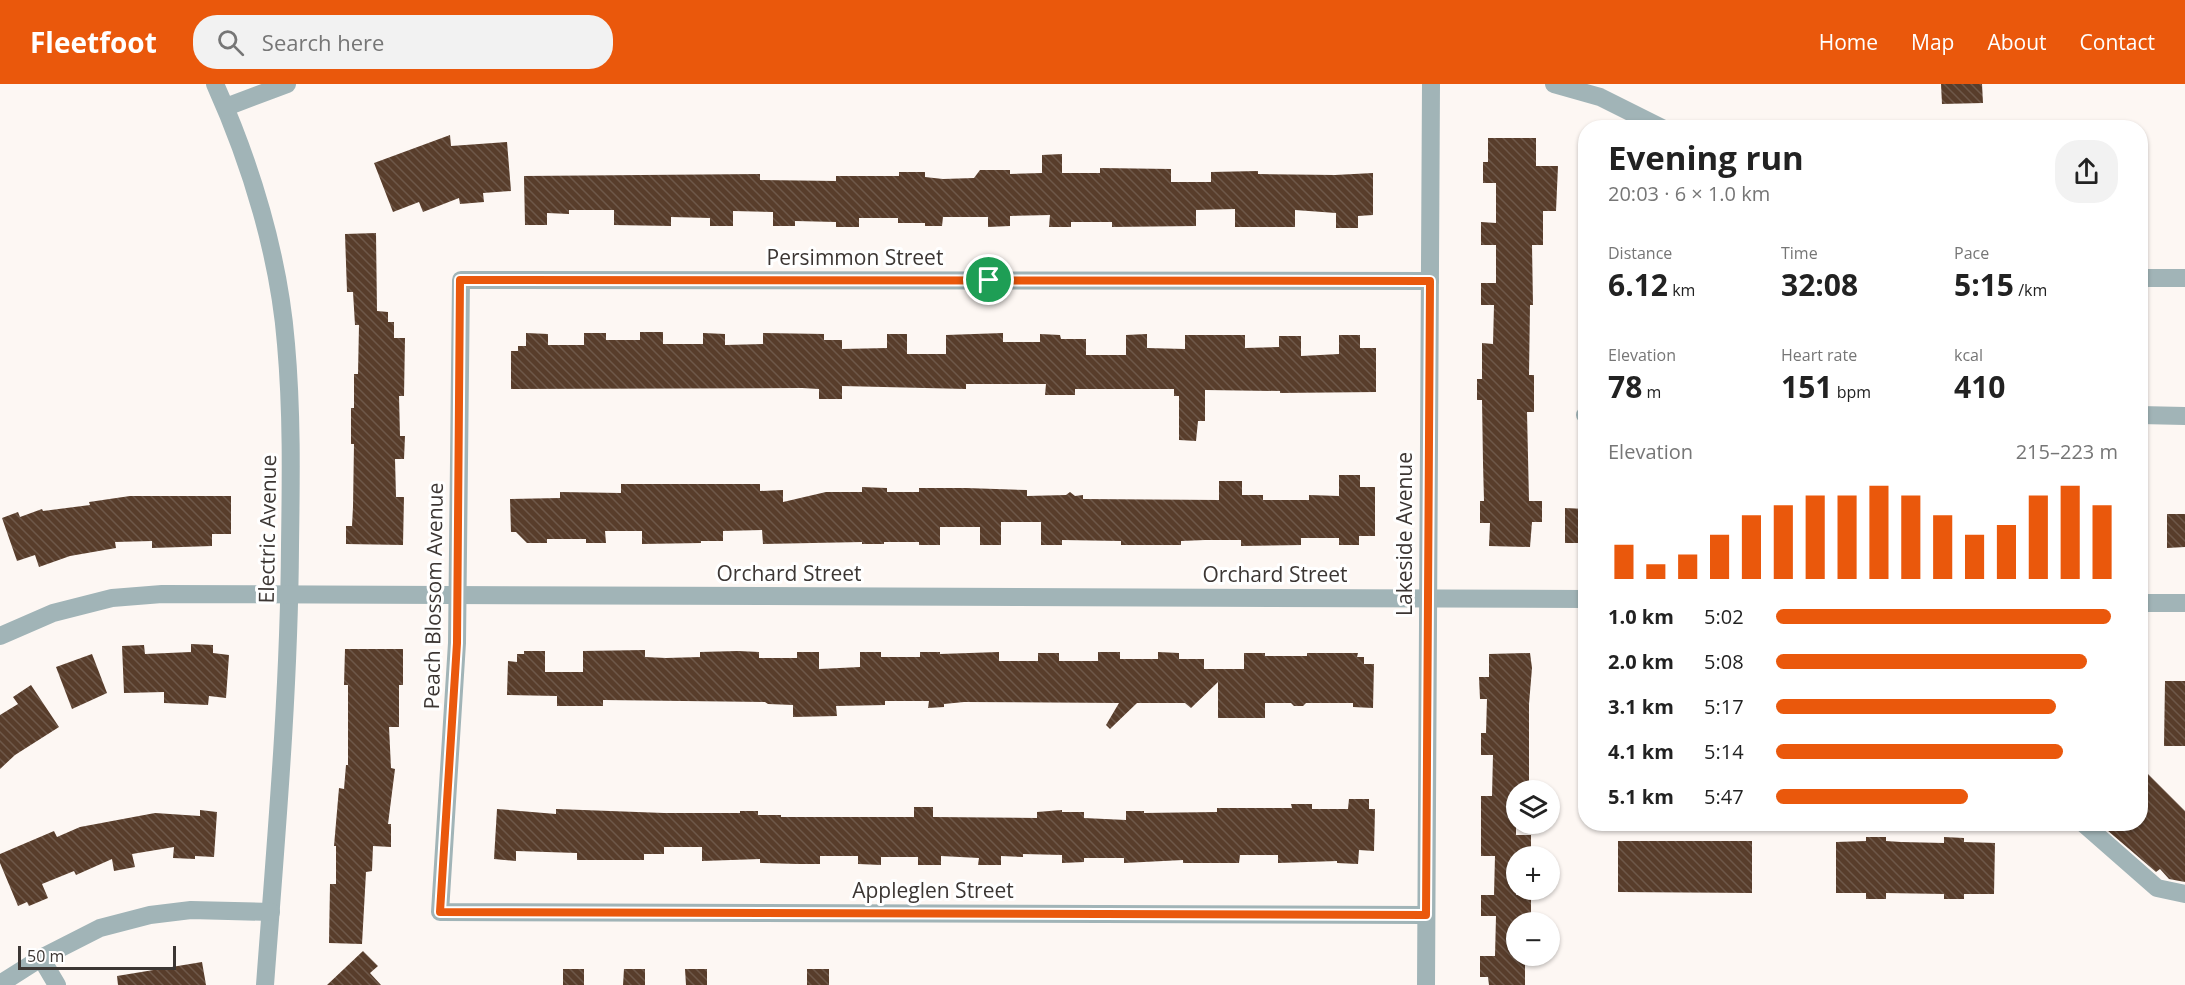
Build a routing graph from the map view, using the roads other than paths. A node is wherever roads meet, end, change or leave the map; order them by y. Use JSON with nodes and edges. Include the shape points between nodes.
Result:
{"nodes":[{"id":1,"x":215,"y":84,"type":"edge"},
{"id":2,"x":287,"y":84,"type":"edge"},
{"id":3,"x":1431,"y":84,"type":"edge"},
{"id":4,"x":1554,"y":84,"type":"edge"},
{"id":5,"x":226,"y":107,"type":"junction"},
{"id":6,"x":1646,"y":120,"type":"edge"},
{"id":7,"x":2148,"y":278,"type":"edge"},
{"id":8,"x":2185,"y":278,"type":"edge"},
{"id":9,"x":460,"y":280,"type":"joint"},
{"id":10,"x":1430,"y":281,"type":"junction"},
{"id":11,"x":2148,"y":416,"type":"edge"},
{"id":12,"x":2185,"y":416,"type":"edge"},
{"id":13,"x":290,"y":595,"type":"junction"},
{"id":14,"x":458,"y":595,"type":"junction"},
{"id":15,"x":1427,"y":598,"type":"junction"},
{"id":16,"x":1578,"y":599,"type":"edge"},
{"id":17,"x":2148,"y":603,"type":"edge"},
{"id":18,"x":2185,"y":603,"type":"edge"},
{"id":19,"x":0,"y":636,"type":"edge"},
{"id":20,"x":2092,"y":831,"type":"edge"},
{"id":21,"x":2185,"y":894,"type":"edge"},
{"id":22,"x":271,"y":912,"type":"junction"},
{"id":23,"x":440,"y":912,"type":"joint"},
{"id":24,"x":1426,"y":915,"type":"junction"},
{"id":25,"x":41,"y":958,"type":"junction"},
{"id":26,"x":0,"y":984,"type":"edge"},
{"id":27,"x":57,"y":985,"type":"edge"},
{"id":28,"x":265,"y":985,"type":"edge"},
{"id":29,"x":1426,"y":985,"type":"edge"}],
"edges":[{"from":1,"to":5,"type":"street","name":"Electric Avenue"},
{"from":2,"to":5,"type":"street"},
{"from":3,"to":10,"type":"street","name":"Lakeside Avenue"},
{"from":4,"to":6,"type":"street","via":[[1600,97]]},
{"from":5,"to":13,"type":"street","name":"Electric Avenue","via":[[251,175],[273,259],[286,342],[291,426]]},
{"from":7,"to":8,"type":"street"},
{"from":9,"to":10,"type":"street","name":"Persimmon Street"},
{"from":9,"to":14,"type":"street","name":"Peach Blossom Avenue"},
{"from":10,"to":15,"type":"street","name":"Lakeside Avenue"},
{"from":11,"to":12,"type":"street"},
{"from":13,"to":14,"type":"street","name":"Orchard Street"},
{"from":13,"to":19,"type":"street","name":"Orchard Street","via":[[162,594],[112,598],[53,613]]},
{"from":13,"to":22,"type":"street","name":"Electric Avenue","via":[[287,699]]},
{"from":14,"to":15,"type":"street","name":"Orchard Street"},
{"from":14,"to":23,"type":"street","name":"Peach Blossom Avenue"},
{"from":15,"to":16,"type":"street","name":"Orchard Street"},
{"from":15,"to":24,"type":"street","name":"Lakeside Avenue"},
{"from":17,"to":18,"type":"street"},
{"from":20,"to":21,"type":"street","via":[[2157,888]]},
{"from":22,"to":25,"type":"street","via":[[191,910],[150,915],[100,928]]},
{"from":22,"to":28,"type":"street","name":"Electric Avenue"},
{"from":23,"to":24,"type":"street","name":"Appleglen Street"},
{"from":24,"to":29,"type":"street","name":"Lakeside Avenue"},
{"from":25,"to":26,"type":"street"},
{"from":25,"to":27,"type":"street"}]}
